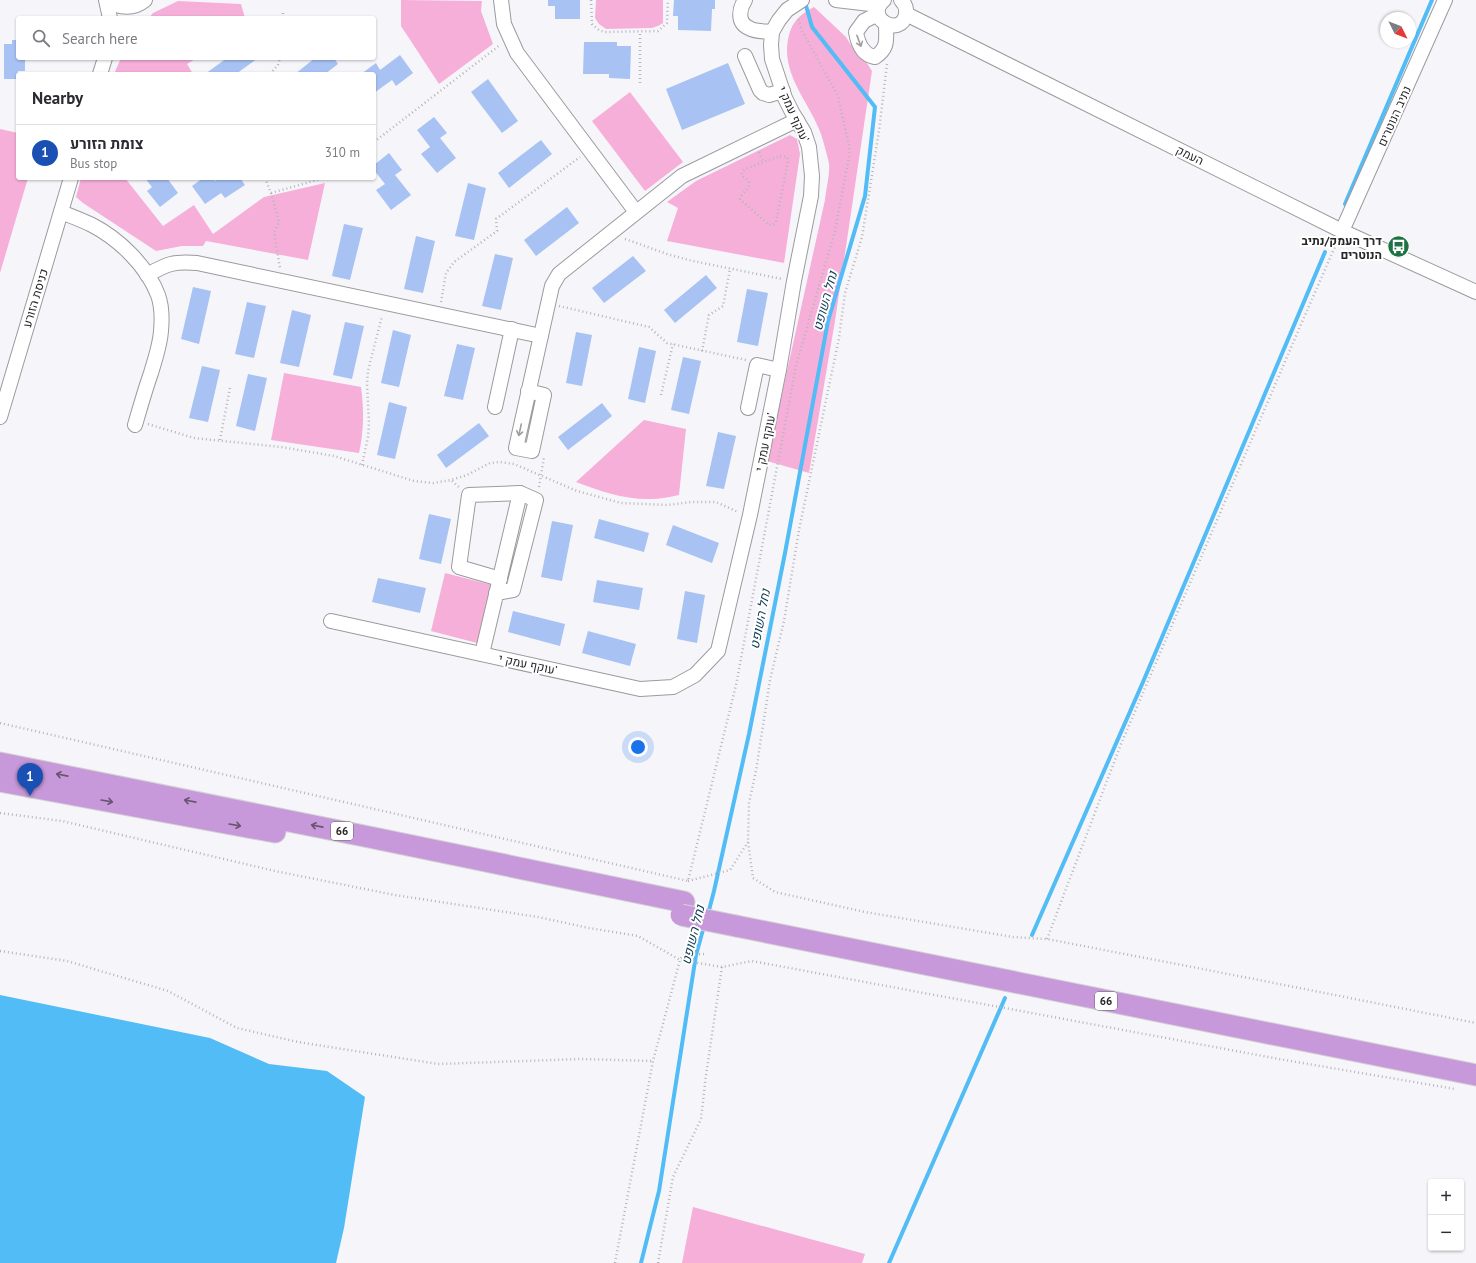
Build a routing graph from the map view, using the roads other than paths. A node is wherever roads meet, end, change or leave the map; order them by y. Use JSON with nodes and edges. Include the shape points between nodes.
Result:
{"nodes":[{"id":1,"x":107,"y":0,"type":"edge"},
{"id":2,"x":501,"y":0,"type":"edge"},
{"id":3,"x":745,"y":0,"type":"edge"},
{"id":4,"x":836,"y":0,"type":"edge"},
{"id":5,"x":901,"y":0,"type":"edge"},
{"id":6,"x":1445,"y":0,"type":"edge"},
{"id":7,"x":140,"y":3,"type":"edge"},
{"id":8,"x":798,"y":3,"type":"edge"},
{"id":9,"x":882,"y":11,"type":"edge"},
{"id":10,"x":906,"y":14,"type":"junction"},
{"id":11,"x":110,"y":16,"type":"edge"},
{"id":12,"x":127,"y":16,"type":"edge"},
{"id":13,"x":772,"y":32,"type":"junction"},
{"id":14,"x":745,"y":56,"type":"dead end"},
{"id":15,"x":104,"y":60,"type":"edge"},
{"id":16,"x":101,"y":72,"type":"edge"},
{"id":17,"x":783,"y":91,"type":"junction"},
{"id":18,"x":797,"y":120,"type":"junction"},
{"id":19,"x":70,"y":180,"type":"edge"},
{"id":20,"x":61,"y":212,"type":"junction"},
{"id":21,"x":636,"y":212,"type":"junction"},
{"id":22,"x":1342,"y":231,"type":"junction"},
{"id":23,"x":147,"y":275,"type":"junction"},
{"id":24,"x":1476,"y":292,"type":"edge"},
{"id":25,"x":512,"y":330,"type":"junction"},
{"id":26,"x":541,"y":336,"type":"junction"},
{"id":27,"x":779,"y":370,"type":"junction"},
{"id":28,"x":528,"y":392,"type":"dead end"},
{"id":29,"x":494,"y":407,"type":"dead end"},
{"id":30,"x":748,"y":408,"type":"dead end"},
{"id":31,"x":0,"y":417,"type":"edge"},
{"id":32,"x":135,"y":423,"type":"road end"},
{"id":33,"x":520,"y":493,"type":"junction"},
{"id":34,"x":500,"y":578,"type":"junction"},
{"id":35,"x":496,"y":593,"type":"junction"},
{"id":36,"x":331,"y":621,"type":"dead end"},
{"id":37,"x":482,"y":654,"type":"junction"},
{"id":38,"x":0,"y":763,"type":"edge"},
{"id":39,"x":0,"y":782,"type":"edge"},
{"id":40,"x":683,"y":909,"type":"junction"},
{"id":41,"x":738,"y":920,"type":"junction"},
{"id":42,"x":1476,"y":1062,"type":"edge"},
{"id":43,"x":1476,"y":1075,"type":"edge"}],
"edges":[{"from":1,"to":7,"type":"street","via":[[118,6],[127,7]]},
{"from":1,"to":11,"type":"street"},
{"from":2,"to":21,"type":"street","via":[[504,24],[518,53]]},
{"from":3,"to":13,"type":"street","via":[[740,10],[740,18],[744,25],[750,29]]},
{"from":4,"to":9,"type":"street"},
{"from":5,"to":10,"type":"street","via":[[905,5]]},
{"from":6,"to":22,"type":"street","name":"נתיב הנוטרים"},
{"from":7,"to":12,"type":"street"},
{"from":8,"to":13,"type":"street","via":[[778,20]]},
{"from":9,"to":10,"type":"street","via":[[891,26],[899,24]]},
{"from":10,"to":22,"type":"street","name":"העמק"},
{"from":13,"to":17,"type":"street","name":"עוקף עמק י’","via":[[772,59]]},
{"from":14,"to":17,"type":"street","via":[[763,93],[769,95]]},
{"from":15,"to":16,"type":"street"},
{"from":17,"to":18,"type":"street","name":"עוקף עמק י’"},
{"from":18,"to":21,"type":"street","via":[[688,172]]},
{"from":18,"to":27,"type":"street","name":"עוקף עמק י’","via":[[809,147],[811,196]]},
{"from":19,"to":20,"type":"street","name":"כניסת הזורע"},
{"from":20,"to":23,"type":"street","via":[[106,234],[135,260]]},
{"from":20,"to":31,"type":"street","name":"כניסת הזורע"},
{"from":21,"to":26,"type":"street","via":[[556,278]]},
{"from":22,"to":24,"type":"street","name":"העמק"},
{"from":23,"to":25,"type":"street","via":[[168,264],[202,264]]},
{"from":23,"to":32,"type":"street","via":[[158,296],[161,332],[158,350]]},
{"from":25,"to":26,"type":"street"},
{"from":25,"to":29,"type":"street"},
{"from":26,"to":28,"type":"street"},
{"from":27,"to":30,"type":"street","via":[[757,365]]},
{"from":27,"to":37,"type":"street","name":"עוקף עמק י’","via":[[750,515],[718,651],[695,675],[673,687],[640,689]]},
{"from":33,"to":34,"type":"street","name":"עוקף עמק י’"},
{"from":33,"to":34,"type":"street","via":[[469,495],[459,567]]},
{"from":33,"to":35,"type":"street","via":[[536,500],[513,590]]},
{"from":34,"to":35,"type":"street","name":"עוקף עמק י’"},
{"from":35,"to":37,"type":"street","name":"עוקף עמק י’"},
{"from":36,"to":37,"type":"street","name":"עוקף עמק י’"},
{"from":40,"to":38,"type":"highway","number":"66","one_way":true,"via":[[369,837]]},
{"from":39,"to":40,"type":"highway","number":"66","one_way":true},
{"from":40,"to":41,"type":"highway","number":"66"},
{"from":41,"to":42,"type":"highway","number":"66"},
{"from":41,"to":43,"type":"highway","number":"66"}]}
